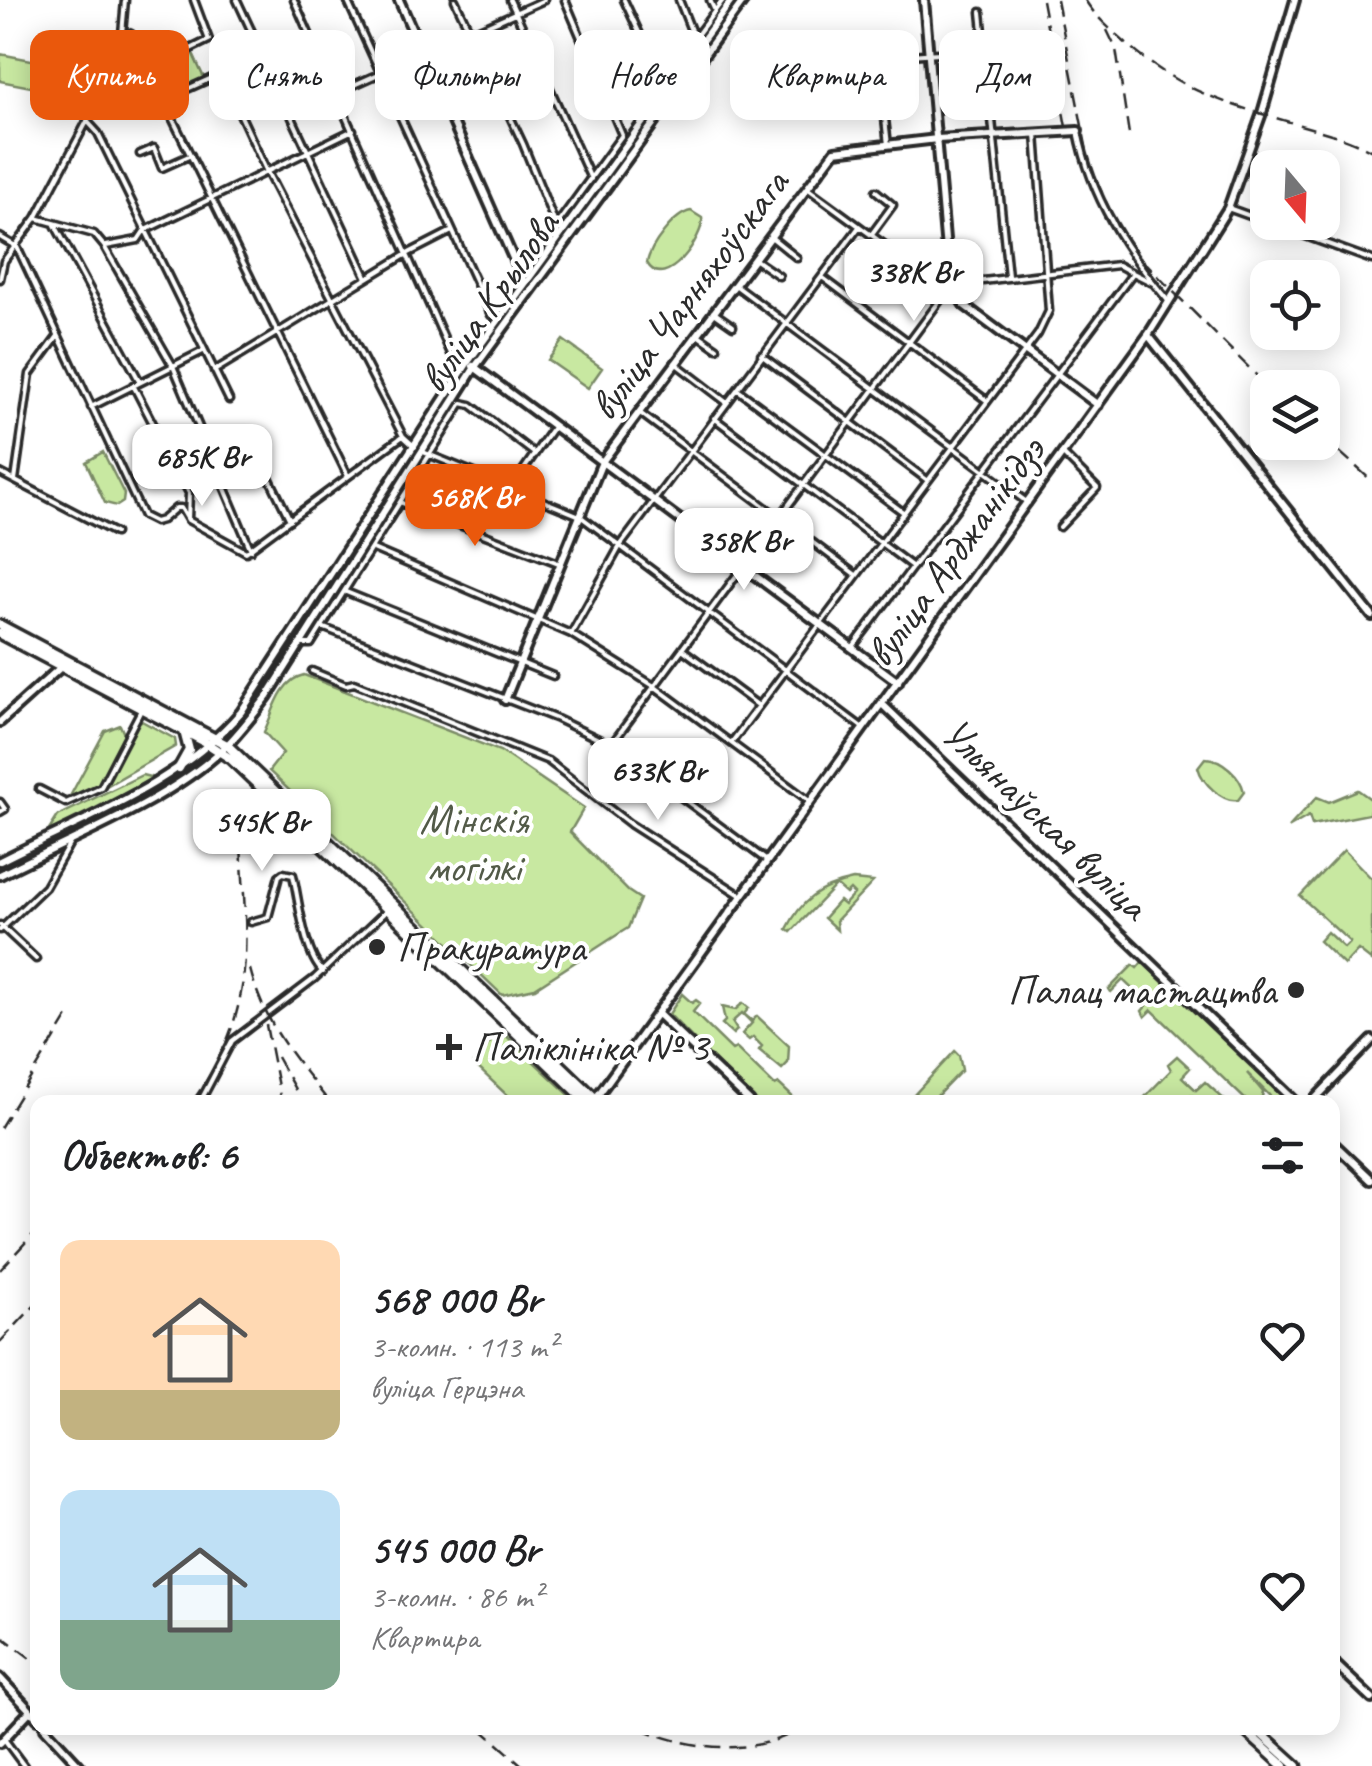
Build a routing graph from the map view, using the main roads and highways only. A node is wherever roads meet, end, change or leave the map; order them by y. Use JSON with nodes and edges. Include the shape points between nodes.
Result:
{"nodes":[{"id":1,"x":399,"y":0,"type":"edge"},
{"id":2,"x":732,"y":0,"type":"edge"},
{"id":3,"x":744,"y":0,"type":"edge"},
{"id":4,"x":924,"y":0,"type":"edge"},
{"id":5,"x":1296,"y":0,"type":"edge"},
{"id":6,"x":1078,"y":131,"type":"road end"},
{"id":7,"x":937,"y":140,"type":"junction"},
{"id":8,"x":625,"y":147,"type":"junction"},
{"id":9,"x":633,"y":154,"type":"junction"},
{"id":10,"x":524,"y":284,"type":"junction"},
{"id":11,"x":1148,"y":335,"type":"junction"},
{"id":12,"x":472,"y":364,"type":"junction"},
{"id":13,"x":1098,"y":404,"type":"junction"},
{"id":14,"x":602,"y":462,"type":"junction"},
{"id":15,"x":339,"y":563,"type":"junction"},
{"id":16,"x":347,"y":568,"type":"junction"},
{"id":17,"x":1372,"y":616,"type":"edge"},
{"id":18,"x":0,"y":625,"type":"edge"},
{"id":19,"x":0,"y":634,"type":"edge"},
{"id":20,"x":64,"y":664,"type":"junction"},
{"id":21,"x":898,"y":682,"type":"junction"},
{"id":22,"x":505,"y":700,"type":"road end"},
{"id":23,"x":882,"y":704,"type":"junction"},
{"id":24,"x":0,"y":722,"type":"edge"},
{"id":25,"x":184,"y":731,"type":"junction"},
{"id":26,"x":214,"y":742,"type":"junction"},
{"id":27,"x":224,"y":748,"type":"junction"},
{"id":28,"x":179,"y":768,"type":"junction"},
{"id":29,"x":118,"y":802,"type":"junction"},
{"id":30,"x":124,"y":812,"type":"junction"},
{"id":31,"x":0,"y":861,"type":"edge"},
{"id":32,"x":0,"y":875,"type":"edge"},
{"id":33,"x":658,"y":1014,"type":"junction"},
{"id":34,"x":1372,"y":1040,"type":"edge"},
{"id":35,"x":587,"y":1095,"type":"edge"},
{"id":36,"x":599,"y":1095,"type":"edge"},
{"id":37,"x":743,"y":1095,"type":"edge"},
{"id":38,"x":1289,"y":1095,"type":"edge"},
{"id":39,"x":1319,"y":1095,"type":"edge"},
{"id":40,"x":1340,"y":1150,"type":"edge"},
{"id":41,"x":1372,"y":1180,"type":"edge"},
{"id":42,"x":1340,"y":1669,"type":"edge"},
{"id":43,"x":0,"y":1678,"type":"edge"},
{"id":44,"x":1372,"y":1699,"type":"edge"},
{"id":45,"x":30,"y":1712,"type":"joint"},
{"id":46,"x":51,"y":1735,"type":"edge"},
{"id":47,"x":1250,"y":1735,"type":"edge"},
{"id":48,"x":1263,"y":1735,"type":"edge"},
{"id":49,"x":2,"y":1741,"type":"edge"},
{"id":50,"x":80,"y":1766,"type":"edge"},
{"id":51,"x":1284,"y":1766,"type":"edge"},
{"id":52,"x":1297,"y":1766,"type":"edge"}],
"edges":[{"from":1,"to":10,"type":"main road"},
{"from":2,"to":8,"type":"main road","name":"вуліца Крылова"},
{"from":3,"to":9,"type":"main road","name":"вуліца Крылова"},
{"from":4,"to":7,"type":"main road"},
{"from":5,"to":11,"type":"main road","name":"вуліца Арджанікідзэ","via":[[1228,208]]},
{"from":6,"to":7,"type":"main road"},
{"from":7,"to":13,"type":"main road","via":[[947,262],[964,305]]},
{"from":7,"to":14,"type":"main road","name":"вуліца Чарняхоўскага","via":[[835,151]]},
{"from":8,"to":9,"type":"main road"},
{"from":8,"to":10,"type":"main road","name":"вуліца Крылова"},
{"from":9,"to":12,"type":"main road","name":"вуліца Крылова"},
{"from":10,"to":12,"type":"main road","name":"вуліца Крылова"},
{"from":11,"to":13,"type":"main road","name":"вуліца Арджанікідзэ"},
{"from":11,"to":17,"type":"main road"},
{"from":12,"to":14,"type":"main road"},
{"from":12,"to":15,"type":"main road","name":"вуліца Крылова"},
{"from":12,"to":16,"type":"main road","name":"вуліца Крылова","via":[[426,454]]},
{"from":13,"to":21,"type":"main road","name":"вуліца Арджанікідзэ"},
{"from":14,"to":21,"type":"main road"},
{"from":14,"to":22,"type":"main road","name":"вуліца Чарняхоўскага"},
{"from":15,"to":16,"type":"main road"},
{"from":15,"to":26,"type":"main road","name":"вуліца Крылова","via":[[260,686]]},
{"from":16,"to":27,"type":"main road","name":"вуліца Крылова","via":[[267,697]]},
{"from":18,"to":20,"type":"main road"},
{"from":19,"to":20,"type":"main road"},
{"from":20,"to":24,"type":"main road"},
{"from":20,"to":25,"type":"main road"},
{"from":20,"to":26,"type":"main road"},
{"from":21,"to":23,"type":"main road","name":"вуліца Арджанікідзэ"},
{"from":23,"to":33,"type":"main road","name":"вуліца Арджанікідзэ"},
{"from":23,"to":38,"type":"main road","name":"Ульянаўская вуліца"},
{"from":25,"to":26,"type":"main road"},
{"from":25,"to":28,"type":"main road","via":[[189,750]]},
{"from":26,"to":27,"type":"main road"},
{"from":26,"to":28,"type":"main road","name":"вуліца Крылова"},
{"from":27,"to":30,"type":"main road","name":"вуліца Крылова"},
{"from":27,"to":35,"type":"main road"},
{"from":28,"to":29,"type":"main road","name":"вуліца Крылова"},
{"from":29,"to":30,"type":"main road"},
{"from":29,"to":31,"type":"main road","name":"вуліца Крылова"},
{"from":30,"to":32,"type":"main road","name":"вуліца Крылова"},
{"from":33,"to":36,"type":"main road","name":"вуліца Арджанікідзэ"},
{"from":33,"to":37,"type":"main road"},
{"from":34,"to":39,"type":"main road"},
{"from":40,"to":41,"type":"main road"},
{"from":42,"to":44,"type":"main road"},
{"from":43,"to":45,"type":"main road"},
{"from":45,"to":49,"type":"main road"},
{"from":46,"to":50,"type":"main road"},
{"from":47,"to":51,"type":"main road"},
{"from":48,"to":52,"type":"main road"}]}
